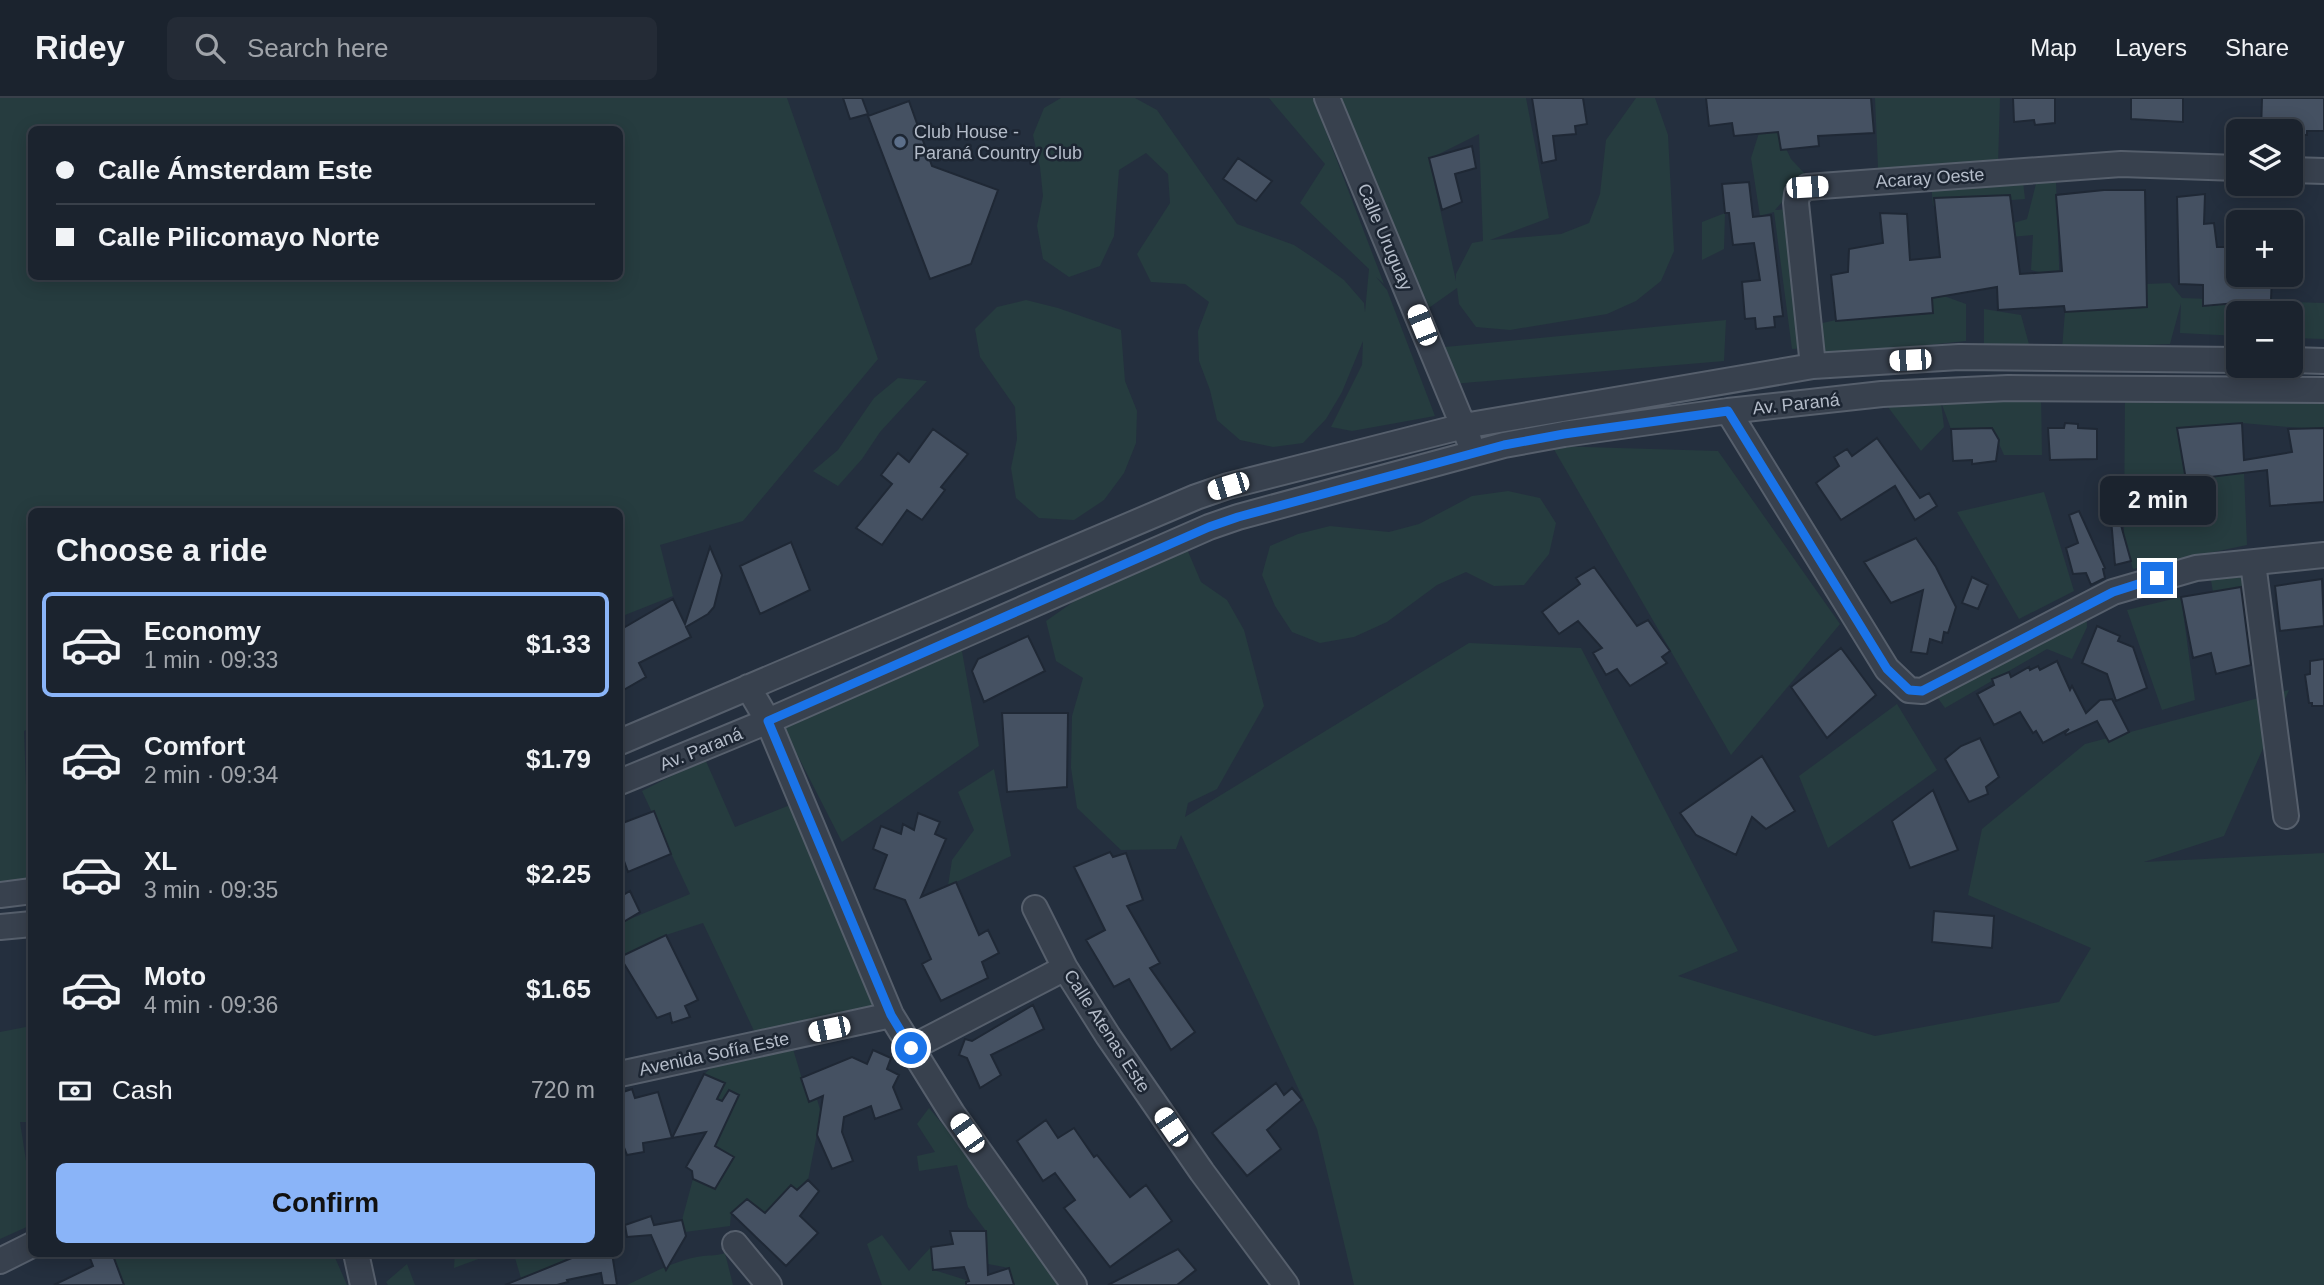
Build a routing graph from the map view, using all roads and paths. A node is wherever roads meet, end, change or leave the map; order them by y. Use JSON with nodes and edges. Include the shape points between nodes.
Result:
{"nodes":[{"id":1,"x":1327,"y":98,"type":"edge"},
{"id":2,"x":2226,"y":168,"type":"edge"},
{"id":3,"x":2303,"y":170,"type":"edge"},
{"id":4,"x":2324,"y":171,"type":"edge"},
{"id":5,"x":2097,"y":359,"type":"junction"},
{"id":6,"x":2226,"y":360,"type":"edge"},
{"id":7,"x":2303,"y":360,"type":"edge"},
{"id":8,"x":2324,"y":360,"type":"edge"},
{"id":9,"x":1813,"y":366,"type":"junction"},
{"id":10,"x":2099,"y":389,"type":"junction"},
{"id":11,"x":2324,"y":390,"type":"edge"},
{"id":12,"x":1728,"y":411,"type":"junction"},
{"id":13,"x":1464,"y":426,"type":"junction"},
{"id":14,"x":1475,"y":454,"type":"junction"},
{"id":15,"x":2324,"y":555,"type":"edge"},
{"id":16,"x":2253,"y":563,"type":"junction"},
{"id":17,"x":748,"y":687,"type":"junction"},
{"id":18,"x":768,"y":721,"type":"junction"},
{"id":19,"x":623,"y":741,"type":"edge"},
{"id":20,"x":623,"y":781,"type":"edge"},
{"id":21,"x":2286,"y":817,"type":"dead end"},
{"id":22,"x":28,"y":892,"type":"edge"},
{"id":23,"x":0,"y":895,"type":"edge"},
{"id":24,"x":1035,"y":908,"type":"dead end"},
{"id":25,"x":28,"y":924,"type":"edge"},
{"id":26,"x":0,"y":927,"type":"edge"},
{"id":27,"x":1065,"y":968,"type":"junction"},
{"id":28,"x":891,"y":1015,"type":"junction"},
{"id":29,"x":911,"y":1048,"type":"junction"},
{"id":30,"x":623,"y":1073,"type":"edge"},
{"id":31,"x":735,"y":1244,"type":"dead end"},
{"id":32,"x":28,"y":1247,"type":"edge"},
{"id":33,"x":357,"y":1257,"type":"edge"},
{"id":34,"x":0,"y":1261,"type":"edge"},
{"id":35,"x":363,"y":1285,"type":"edge"},
{"id":36,"x":769,"y":1285,"type":"edge"},
{"id":37,"x":1074,"y":1285,"type":"edge"},
{"id":38,"x":1286,"y":1285,"type":"edge"}],
"edges":[{"from":1,"to":13,"type":"street","name":"Calle Uruguay"},
{"from":2,"to":9,"type":"street","name":"Acaray Oeste","via":[[2121,164],[1807,187],[1797,194],[1796,204]]},
{"from":3,"to":4,"type":"street"},
{"from":5,"to":6,"type":"street","name":"Av. Paraná"},
{"from":5,"to":9,"type":"street","name":"Av. Paraná","via":[[1959,357]]},
{"from":5,"to":10,"type":"street"},
{"from":7,"to":8,"type":"street"},
{"from":9,"to":13,"type":"street","name":"Av. Paraná"},
{"from":10,"to":11,"type":"street","name":"Av. Paraná"},
{"from":10,"to":12,"type":"street","name":"Av. Paraná","via":[[1882,394]]},
{"from":12,"to":14,"type":"street","name":"Av. Paraná","via":[[1564,434]]},
{"from":12,"to":16,"type":"street","via":[[1887,669],[1909,690],[1922,691],[2113,592],[2196,568]]},
{"from":13,"to":14,"type":"street","name":"Calle Uruguay"},
{"from":13,"to":17,"type":"street","name":"Av. Paraná","via":[[1207,493]]},
{"from":14,"to":18,"type":"street","name":"Av. Paraná","via":[[1209,527]]},
{"from":15,"to":16,"type":"street"},
{"from":16,"to":21,"type":"street"},
{"from":17,"to":18,"type":"street"},
{"from":17,"to":19,"type":"street","name":"Av. Paraná"},
{"from":18,"to":20,"type":"street","name":"Av. Paraná"},
{"from":18,"to":28,"type":"street"},
{"from":22,"to":23,"type":"street"},
{"from":24,"to":27,"type":"street","name":"Calle Atenas Este"},
{"from":25,"to":26,"type":"street"},
{"from":27,"to":29,"type":"street"},
{"from":27,"to":38,"type":"street","name":"Calle Atenas Este","via":[[1202,1172]]},
{"from":28,"to":29,"type":"street"},
{"from":28,"to":30,"type":"street","name":"Avenida Sofía Este"},
{"from":29,"to":37,"type":"street"},
{"from":31,"to":36,"type":"street"},
{"from":32,"to":34,"type":"street"},
{"from":33,"to":35,"type":"street"}]}
